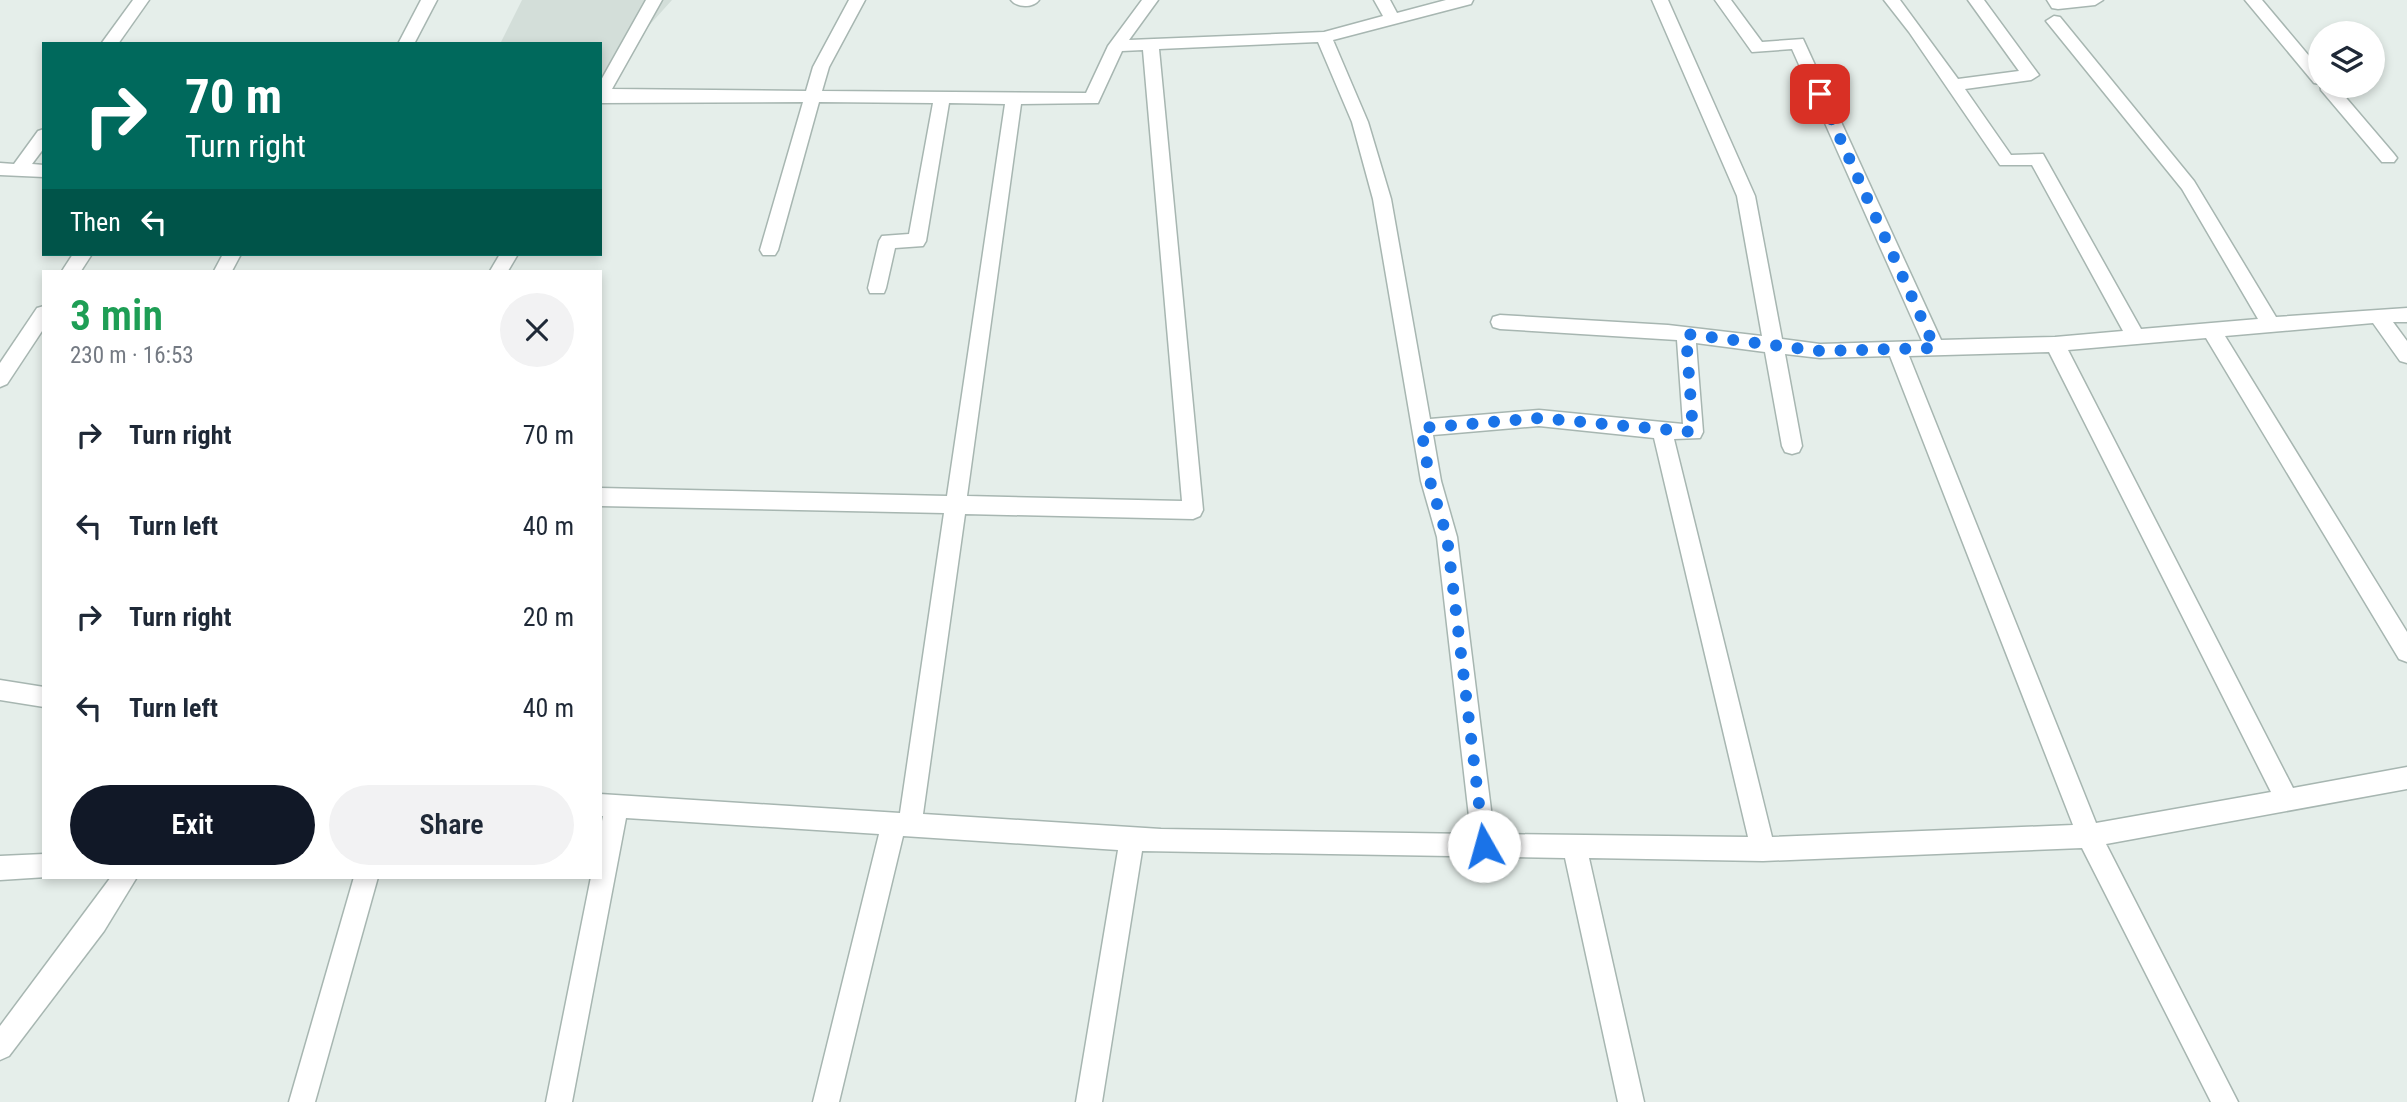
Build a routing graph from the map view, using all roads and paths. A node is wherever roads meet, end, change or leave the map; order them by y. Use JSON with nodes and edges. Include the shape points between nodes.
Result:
{"nodes":[{"id":1,"x":141,"y":0,"type":"edge"},
{"id":2,"x":429,"y":0,"type":"edge"},
{"id":3,"x":654,"y":0,"type":"edge"},
{"id":4,"x":857,"y":0,"type":"edge"},
{"id":5,"x":1019,"y":0,"type":"edge"},
{"id":6,"x":1031,"y":0,"type":"edge"},
{"id":7,"x":1150,"y":0,"type":"edge"},
{"id":8,"x":1382,"y":0,"type":"edge"},
{"id":9,"x":1465,"y":0,"type":"edge"},
{"id":10,"x":1660,"y":0,"type":"edge"},
{"id":11,"x":1723,"y":0,"type":"edge"},
{"id":12,"x":1892,"y":0,"type":"edge"},
{"id":13,"x":1976,"y":0,"type":"edge"},
{"id":14,"x":2055,"y":0,"type":"edge"},
{"id":15,"x":2095,"y":0,"type":"edge"},
{"id":16,"x":2253,"y":0,"type":"edge"},
{"id":17,"x":1392,"y":19,"type":"junction"},
{"id":18,"x":2054,"y":21,"type":"dead end"},
{"id":19,"x":1324,"y":37,"type":"junction"},
{"id":20,"x":110,"y":42,"type":"edge"},
{"id":21,"x":407,"y":42,"type":"edge"},
{"id":22,"x":1116,"y":46,"type":"junction"},
{"id":23,"x":1151,"y":46,"type":"junction"},
{"id":24,"x":2308,"y":65,"type":"edge"},
{"id":25,"x":1954,"y":85,"type":"junction"},
{"id":26,"x":602,"y":94,"type":"edge"},
{"id":27,"x":602,"y":96,"type":"edge"},
{"id":28,"x":813,"y":97,"type":"junction"},
{"id":29,"x":942,"y":98,"type":"junction"},
{"id":30,"x":1014,"y":98,"type":"junction"},
{"id":31,"x":2336,"y":98,"type":"edge"},
{"id":32,"x":42,"y":138,"type":"edge"},
{"id":33,"x":2388,"y":158,"type":"dead end"},
{"id":34,"x":0,"y":169,"type":"edge"},
{"id":35,"x":19,"y":170,"type":"junction"},
{"id":36,"x":42,"y":171,"type":"edge"},
{"id":37,"x":769,"y":250,"type":"dead end"},
{"id":38,"x":877,"y":288,"type":"dead end"},
{"id":39,"x":2378,"y":315,"type":"junction"},
{"id":40,"x":2407,"y":315,"type":"edge"},
{"id":41,"x":42,"y":316,"type":"edge"},
{"id":42,"x":1500,"y":323,"type":"dead end"},
{"id":43,"x":2271,"y":325,"type":"junction"},
{"id":44,"x":2211,"y":330,"type":"junction"},
{"id":45,"x":1686,"y":334,"type":"junction"},
{"id":46,"x":2135,"y":336,"type":"junction"},
{"id":47,"x":2055,"y":344,"type":"junction"},
{"id":48,"x":1774,"y":345,"type":"junction"},
{"id":49,"x":1935,"y":348,"type":"junction"},
{"id":50,"x":1897,"y":349,"type":"junction"},
{"id":51,"x":2407,"y":356,"type":"edge"},
{"id":52,"x":0,"y":379,"type":"edge"},
{"id":53,"x":1421,"y":428,"type":"junction"},
{"id":54,"x":1662,"y":431,"type":"junction"},
{"id":55,"x":1792,"y":446,"type":"dead end"},
{"id":56,"x":602,"y":497,"type":"edge"},
{"id":57,"x":956,"y":503,"type":"junction"},
{"id":58,"x":2407,"y":652,"type":"edge"},
{"id":59,"x":0,"y":690,"type":"edge"},
{"id":60,"x":42,"y":697,"type":"edge"},
{"id":61,"x":2407,"y":778,"type":"edge"},
{"id":62,"x":2287,"y":800,"type":"junction"},
{"id":63,"x":609,"y":806,"type":"edge"},
{"id":64,"x":902,"y":824,"type":"junction"},
{"id":65,"x":2089,"y":836,"type":"junction"},
{"id":66,"x":1132,"y":839,"type":"junction"},
{"id":67,"x":1484,"y":846,"type":"junction"},
{"id":68,"x":1576,"y":846,"type":"junction"},
{"id":69,"x":602,"y":847,"type":"edge"},
{"id":70,"x":1763,"y":849,"type":"junction"},
{"id":71,"x":42,"y":866,"type":"edge"},
{"id":72,"x":0,"y":868,"type":"edge"},
{"id":73,"x":124,"y":879,"type":"edge"},
{"id":74,"x":365,"y":879,"type":"edge"},
{"id":75,"x":597,"y":879,"type":"edge"},
{"id":76,"x":0,"y":1047,"type":"edge"},
{"id":77,"x":302,"y":1102,"type":"edge"},
{"id":78,"x":559,"y":1102,"type":"edge"},
{"id":79,"x":826,"y":1102,"type":"edge"},
{"id":80,"x":1089,"y":1102,"type":"edge"},
{"id":81,"x":1631,"y":1102,"type":"edge"},
{"id":82,"x":2225,"y":1102,"type":"edge"}],
"edges":[{"from":1,"to":20,"type":"street"},
{"from":2,"to":21,"type":"street"},
{"from":3,"to":26,"type":"street"},
{"from":4,"to":28,"type":"street","via":[[821,67]]},
{"from":5,"to":6,"type":"street"},
{"from":7,"to":22,"type":"street"},
{"from":8,"to":17,"type":"street"},
{"from":9,"to":17,"type":"street"},
{"from":10,"to":48,"type":"street","via":[[1746,196]]},
{"from":11,"to":49,"type":"street","via":[[1758,48],[1797,43]]},
{"from":12,"to":25,"type":"street"},
{"from":13,"to":25,"type":"street","via":[[2031,75]]},
{"from":14,"to":15,"type":"street","via":[[2058,4]]},
{"from":16,"to":24,"type":"street"},
{"from":17,"to":19,"type":"street"},
{"from":18,"to":43,"type":"street","via":[[2188,185]]},
{"from":19,"to":23,"type":"street"},
{"from":19,"to":53,"type":"street","via":[[1360,122],[1382,199]]},
{"from":22,"to":23,"type":"street"},
{"from":22,"to":30,"type":"street","via":[[1092,99]]},
{"from":23,"to":57,"type":"street","via":[[1193,510]]},
{"from":25,"to":46,"type":"street","via":[[2006,161],[2036,158]]},
{"from":27,"to":28,"type":"street"},
{"from":28,"to":29,"type":"street"},
{"from":28,"to":37,"type":"street"},
{"from":29,"to":30,"type":"street"},
{"from":29,"to":38,"type":"street","via":[[918,241],[888,241]]},
{"from":30,"to":57,"type":"street"},
{"from":31,"to":33,"type":"street"},
{"from":32,"to":35,"type":"street"},
{"from":34,"to":35,"type":"street"},
{"from":35,"to":36,"type":"street"},
{"from":39,"to":40,"type":"street"},
{"from":39,"to":43,"type":"street"},
{"from":39,"to":51,"type":"street"},
{"from":41,"to":52,"type":"street"},
{"from":42,"to":45,"type":"street"},
{"from":43,"to":44,"type":"street"},
{"from":44,"to":46,"type":"street"},
{"from":44,"to":58,"type":"street"},
{"from":45,"to":48,"type":"street"},
{"from":45,"to":54,"type":"street","via":[[1693,432]]},
{"from":46,"to":47,"type":"street"},
{"from":47,"to":49,"type":"street"},
{"from":47,"to":62,"type":"street"},
{"from":48,"to":50,"type":"street","via":[[1820,351]]},
{"from":48,"to":55,"type":"street"},
{"from":49,"to":50,"type":"street"},
{"from":50,"to":65,"type":"street"},
{"from":53,"to":54,"type":"street","via":[[1539,418]]},
{"from":53,"to":67,"type":"street","via":[[1430,481],[1447,537]]},
{"from":54,"to":70,"type":"street"},
{"from":56,"to":57,"type":"street"},
{"from":57,"to":64,"type":"street"},
{"from":59,"to":60,"type":"street"},
{"from":61,"to":62,"type":"street"},
{"from":62,"to":65,"type":"street"},
{"from":63,"to":64,"type":"street"},
{"from":63,"to":69,"type":"street"},
{"from":64,"to":66,"type":"street"},
{"from":64,"to":79,"type":"street"},
{"from":65,"to":70,"type":"street"},
{"from":65,"to":82,"type":"street"},
{"from":66,"to":67,"type":"street"},
{"from":66,"to":80,"type":"street"},
{"from":67,"to":68,"type":"street"},
{"from":68,"to":70,"type":"street"},
{"from":68,"to":81,"type":"street"},
{"from":71,"to":72,"type":"street"},
{"from":73,"to":76,"type":"street"},
{"from":74,"to":77,"type":"street"},
{"from":75,"to":78,"type":"street"}]}
